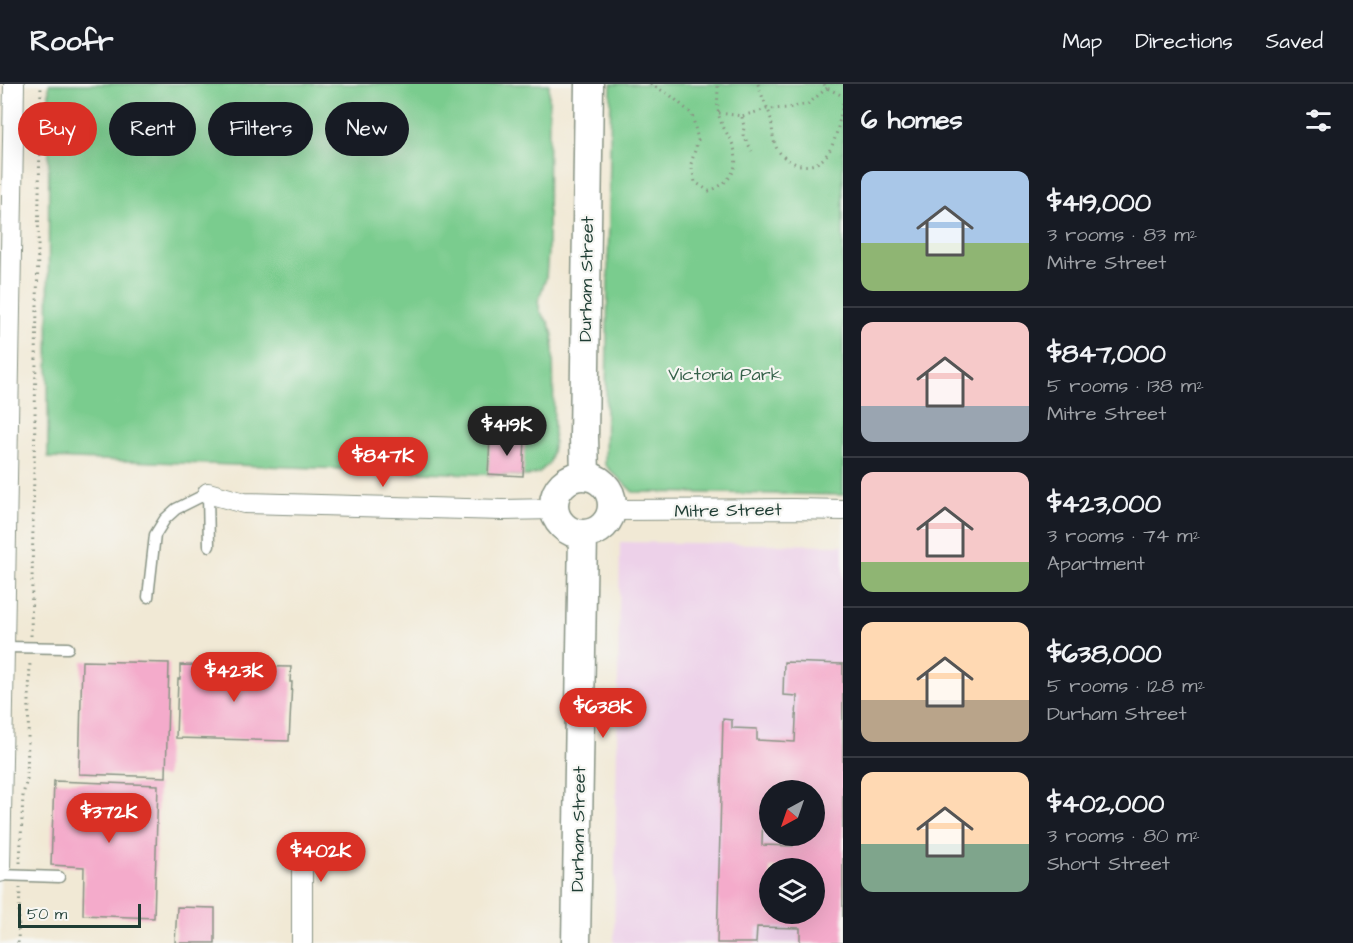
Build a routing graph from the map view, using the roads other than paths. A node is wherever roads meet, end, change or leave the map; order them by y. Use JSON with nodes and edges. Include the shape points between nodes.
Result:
{"nodes":[{"id":1,"x":14,"y":84,"type":"edge"},
{"id":2,"x":589,"y":84,"type":"edge"},
{"id":3,"x":585,"y":475,"type":"junction"},
{"id":4,"x":208,"y":493,"type":"junction"},
{"id":5,"x":554,"y":509,"type":"junction"},
{"id":6,"x":612,"y":510,"type":"junction"},
{"id":7,"x":843,"y":510,"type":"edge"},
{"id":8,"x":584,"y":534,"type":"junction"},
{"id":9,"x":208,"y":546,"type":"dead end"},
{"id":10,"x":148,"y":597,"type":"dead end"},
{"id":11,"x":4,"y":646,"type":"junction"},
{"id":12,"x":68,"y":648,"type":"dead end"},
{"id":13,"x":302,"y":855,"type":"dead end"},
{"id":14,"x":0,"y":874,"type":"edge"},
{"id":15,"x":59,"y":877,"type":"dead end"},
{"id":16,"x":302,"y":943,"type":"edge"},
{"id":17,"x":576,"y":943,"type":"edge"}],
"edges":[{"from":1,"to":11,"type":"street"},
{"from":2,"to":3,"type":"main road","name":"Durham Street"},
{"from":3,"to":5,"type":"main road","via":[[561,485]]},
{"from":3,"to":6,"type":"main road","via":[[606,486]]},
{"from":4,"to":5,"type":"street","via":[[244,503]]},
{"from":4,"to":9,"type":"lane"},
{"from":4,"to":10,"type":"lane","via":[[177,509],[155,535]]},
{"from":5,"to":8,"type":"main road","via":[[567,530]]},
{"from":6,"to":7,"type":"street","name":"Mitre Street"},
{"from":6,"to":8,"type":"main road","via":[[599,530]]},
{"from":8,"to":17,"type":"main road","name":"Durham Street"},
{"from":11,"to":12,"type":"lane"},
{"from":11,"to":14,"type":"street"},
{"from":13,"to":16,"type":"street"},
{"from":14,"to":15,"type":"lane"}]}
